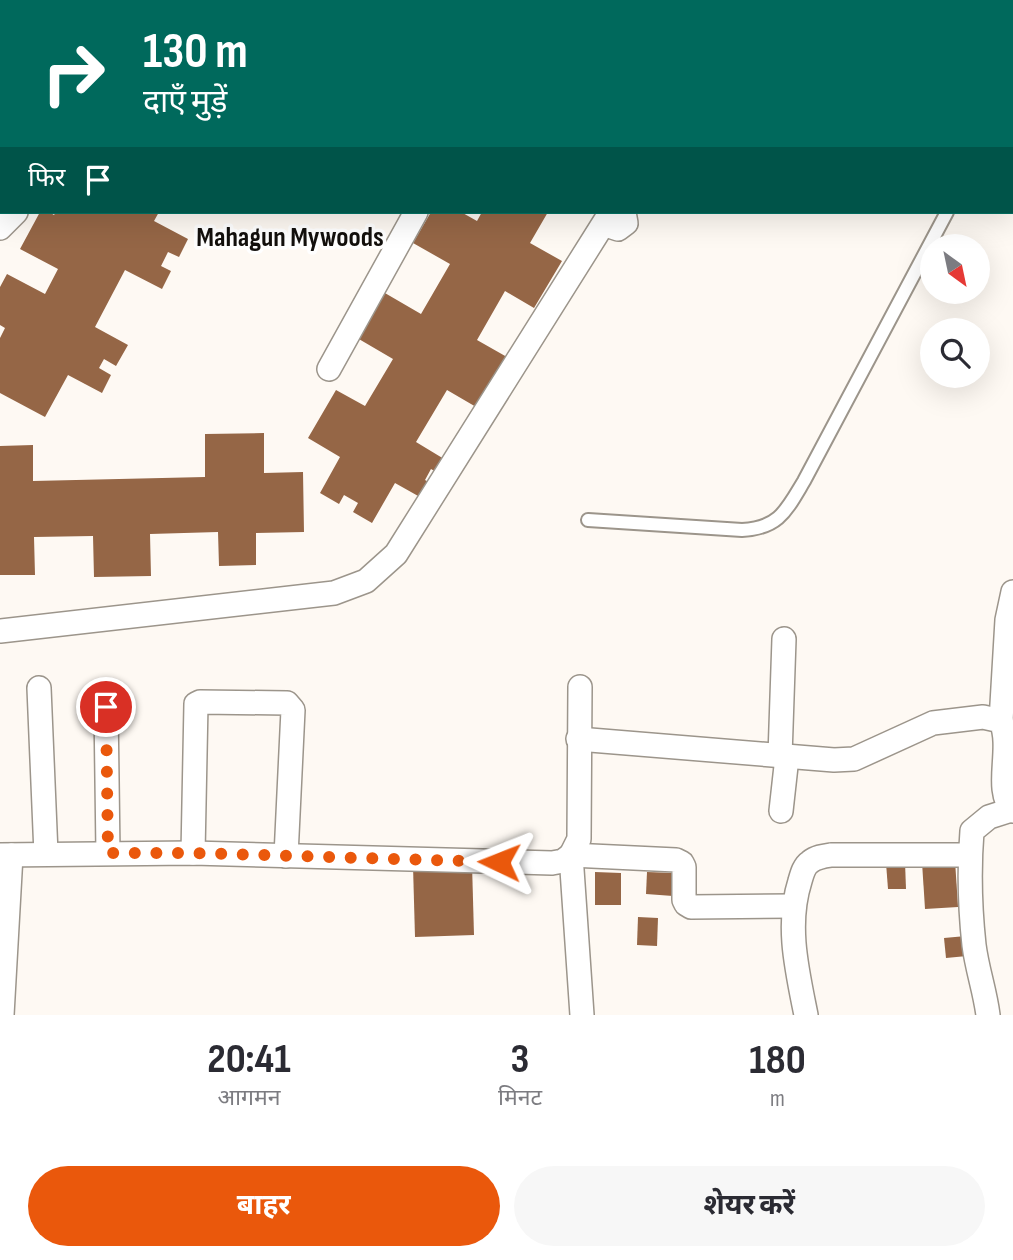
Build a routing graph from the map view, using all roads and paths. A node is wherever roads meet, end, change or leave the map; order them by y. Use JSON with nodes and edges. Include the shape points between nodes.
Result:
{"nodes":[{"id":1,"x":14,"y":214,"type":"edge"},
{"id":2,"x":415,"y":214,"type":"edge"},
{"id":3,"x":617,"y":214,"type":"edge"},
{"id":4,"x":946,"y":214,"type":"edge"},
{"id":5,"x":0,"y":228,"type":"edge"},
{"id":6,"x":329,"y":369,"type":"dead end"},
{"id":7,"x":588,"y":520,"type":"dead end"},
{"id":8,"x":1012,"y":605,"type":"edge"},
{"id":9,"x":0,"y":631,"type":"edge"},
{"id":10,"x":784,"y":639,"type":"dead end"},
{"id":11,"x":579,"y":687,"type":"dead end"},
{"id":12,"x":39,"y":688,"type":"dead end"},
{"id":13,"x":106,"y":707,"type":"dead end"},
{"id":14,"x":1001,"y":721,"type":"junction"},
{"id":15,"x":578,"y":739,"type":"junction"},
{"id":16,"x":783,"y":757,"type":"junction"},
{"id":17,"x":1012,"y":810,"type":"edge"},
{"id":18,"x":781,"y":811,"type":"dead end"},
{"id":19,"x":108,"y":853,"type":"junction"},
{"id":20,"x":193,"y":853,"type":"junction"},
{"id":21,"x":46,"y":854,"type":"junction"},
{"id":22,"x":5,"y":855,"type":"edge"},
{"id":23,"x":571,"y":855,"type":"junction"},
{"id":24,"x":970,"y":855,"type":"junction"},
{"id":25,"x":286,"y":856,"type":"junction"},
{"id":26,"x":793,"y":906,"type":"junction"},
{"id":27,"x":3,"y":947,"type":"edge"},
{"id":28,"x":2,"y":1015,"type":"edge"},
{"id":29,"x":582,"y":1015,"type":"edge"},
{"id":30,"x":806,"y":1015,"type":"edge"},
{"id":31,"x":988,"y":1015,"type":"edge"}],
"edges":[{"from":1,"to":5,"type":"street"},
{"from":2,"to":6,"type":"street"},
{"from":3,"to":9,"type":"street","via":[[396,554],[366,581],[334,593]]},
{"from":4,"to":7,"type":"lane","via":[[785,513],[761,529],[742,530]]},
{"from":8,"to":14,"type":"street"},
{"from":10,"to":16,"type":"street"},
{"from":11,"to":15,"type":"street"},
{"from":12,"to":21,"type":"street"},
{"from":13,"to":19,"type":"street"},
{"from":14,"to":16,"type":"street","via":[[983,717],[933,723],[854,759]]},
{"from":14,"to":17,"type":"street","via":[[1010,750],[1004,797]]},
{"from":15,"to":16,"type":"street"},
{"from":15,"to":23,"type":"street","via":[[579,839]]},
{"from":16,"to":18,"type":"street"},
{"from":17,"to":24,"type":"street","via":[[978,824],[972,831]]},
{"from":19,"to":20,"type":"street"},
{"from":19,"to":21,"type":"street"},
{"from":20,"to":25,"type":"street"},
{"from":20,"to":25,"type":"street","via":[[196,704],[287,703],[293,710]]},
{"from":21,"to":22,"type":"street"},
{"from":22,"to":27,"type":"street"},
{"from":23,"to":25,"type":"street","via":[[552,863]]},
{"from":23,"to":26,"type":"street","via":[[676,860],[684,867],[684,900],[691,907]]},
{"from":23,"to":29,"type":"street"},
{"from":24,"to":26,"type":"street","via":[[820,857],[804,870]]},
{"from":24,"to":31,"type":"street","via":[[974,947]]},
{"from":26,"to":30,"type":"street","via":[[798,978]]},
{"from":27,"to":28,"type":"street"}]}
